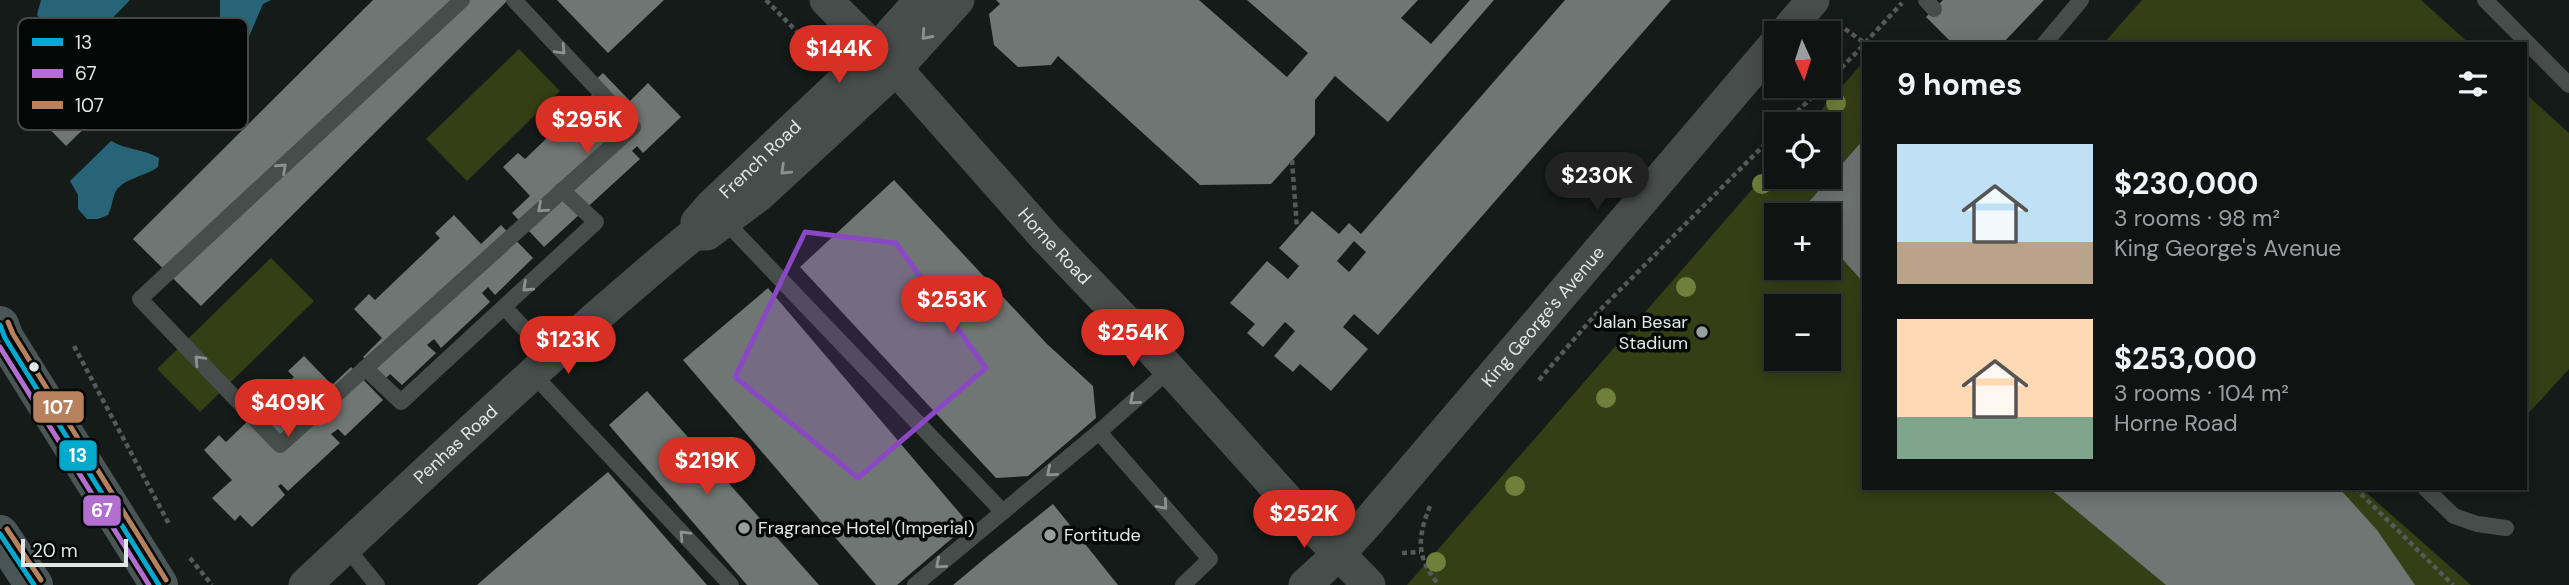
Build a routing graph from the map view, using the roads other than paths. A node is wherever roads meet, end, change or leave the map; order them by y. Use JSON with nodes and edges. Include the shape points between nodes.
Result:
{"nodes":[{"id":1,"x":463,"y":0,"type":"edge"},
{"id":2,"x":514,"y":0,"type":"edge"},
{"id":3,"x":826,"y":0,"type":"edge"},
{"id":4,"x":921,"y":0,"type":"edge"},
{"id":5,"x":958,"y":0,"type":"edge"},
{"id":6,"x":1813,"y":0,"type":"edge"},
{"id":7,"x":2485,"y":0,"type":"edge"},
{"id":8,"x":2078,"y":1,"type":"edge"},
{"id":9,"x":1795,"y":21,"type":"edge"},
{"id":10,"x":2046,"y":42,"type":"edge"},
{"id":11,"x":2527,"y":42,"type":"edge"},
{"id":12,"x":2527,"y":42,"type":"edge"},
{"id":13,"x":1764,"y":57,"type":"edge"},
{"id":14,"x":885,"y":60,"type":"junction"},
{"id":15,"x":2569,"y":85,"type":"edge"},
{"id":16,"x":562,"y":190,"type":"junction"},
{"id":17,"x":718,"y":214,"type":"junction"},
{"id":18,"x":694,"y":234,"type":"joint"},
{"id":19,"x":504,"y":307,"type":"junction"},
{"id":20,"x":0,"y":326,"type":"edge"},
{"id":21,"x":541,"y":365,"type":"junction"},
{"id":22,"x":365,"y":368,"type":"junction"},
{"id":23,"x":1170,"y":369,"type":"junction"},
{"id":24,"x":1099,"y":432,"type":"junction"},
{"id":25,"x":2428,"y":490,"type":"edge"},
{"id":26,"x":1003,"y":512,"type":"junction"},
{"id":27,"x":2506,"y":528,"type":"dead end"},
{"id":28,"x":0,"y":534,"type":"edge"},
{"id":29,"x":346,"y":547,"type":"junction"},
{"id":30,"x":1338,"y":555,"type":"junction"},
{"id":31,"x":34,"y":585,"type":"edge"},
{"id":32,"x":159,"y":585,"type":"edge"},
{"id":33,"x":305,"y":585,"type":"edge"},
{"id":34,"x":377,"y":585,"type":"edge"},
{"id":35,"x":731,"y":585,"type":"edge"},
{"id":36,"x":915,"y":585,"type":"edge"},
{"id":37,"x":1183,"y":585,"type":"edge"},
{"id":38,"x":1305,"y":585,"type":"edge"},
{"id":39,"x":1369,"y":585,"type":"edge"}],
"edges":[{"from":22,"to":1,"type":"lane","one_way":true,"via":[[280,445],[140,299]]},
{"from":2,"to":16,"type":"lane","one_way":true,"via":[[633,127]]},
{"from":3,"to":14,"type":"street","name":"Horne Road"},
{"from":4,"to":14,"type":"street","name":"French Road"},
{"from":5,"to":14,"type":"street","name":"French Road","one_way":true},
{"from":6,"to":9,"type":"street"},
{"from":7,"to":12,"type":"lane"},
{"from":8,"to":10,"type":"lane"},
{"from":11,"to":15,"type":"lane"},
{"from":13,"to":30,"type":"street","name":"King George's Avenue"},
{"from":14,"to":17,"type":"street","name":"French Road"},
{"from":14,"to":17,"type":"street","name":"French Road","one_way":true,"via":[[836,125]]},
{"from":14,"to":23,"type":"street","name":"Horne Road"},
{"from":16,"to":19,"type":"lane","one_way":true,"via":[[596,222]]},
{"from":16,"to":22,"type":"lane","one_way":true},
{"from":17,"to":18,"type":"street","name":"French Road","via":[[697,222]]},
{"from":17,"to":26,"type":"lane"},
{"from":18,"to":21,"type":"street","name":"Penhas Road"},
{"from":19,"to":21,"type":"lane"},
{"from":19,"to":22,"type":"lane","via":[[401,402]]},
{"from":20,"to":32,"type":"main road"},
{"from":21,"to":29,"type":"street","name":"Penhas Road"},
{"from":35,"to":21,"type":"lane","one_way":true},
{"from":23,"to":24,"type":"lane","one_way":true},
{"from":23,"to":30,"type":"street","name":"Horne Road"},
{"from":24,"to":26,"type":"lane","one_way":true},
{"from":24,"to":37,"type":"lane","one_way":true,"via":[[1210,559]]},
{"from":25,"to":27,"type":"lane","via":[[2455,516]]},
{"from":26,"to":36,"type":"lane","one_way":true},
{"from":28,"to":31,"type":"main road"},
{"from":29,"to":33,"type":"street","name":"Penhas Road"},
{"from":29,"to":34,"type":"lane"},
{"from":30,"to":38,"type":"street","name":"King George's Avenue"},
{"from":30,"to":39,"type":"street","name":"Horne Road"}]}
